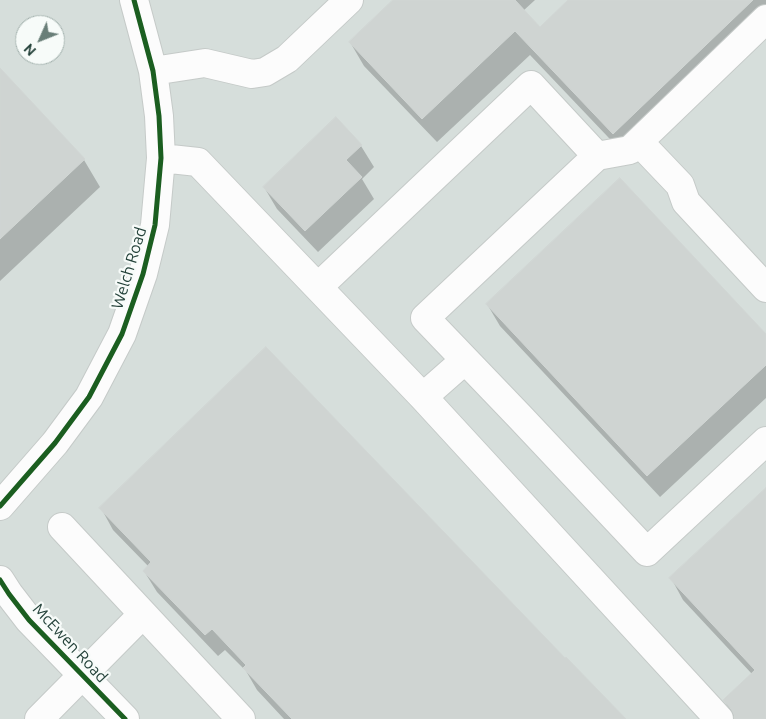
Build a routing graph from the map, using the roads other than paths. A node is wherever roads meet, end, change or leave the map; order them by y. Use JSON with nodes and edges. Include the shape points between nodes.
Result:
{"nodes":[{"id":1,"x":134,"y":0,"type":"edge"},
{"id":2,"x":349,"y":0,"type":"edge"},
{"id":3,"x":766,"y":19,"type":"edge"},
{"id":4,"x":153,"y":71,"type":"junction"},
{"id":5,"x":639,"y":142,"type":"junction"},
{"id":6,"x":597,"y":156,"type":"junction"},
{"id":7,"x":161,"y":158,"type":"junction"},
{"id":8,"x":318,"y":286,"type":"junction"},
{"id":9,"x":766,"y":288,"type":"edge"},
{"id":10,"x":465,"y":360,"type":"junction"},
{"id":11,"x":423,"y":397,"type":"junction"},
{"id":12,"x":766,"y":441,"type":"edge"},
{"id":13,"x":0,"y":506,"type":"edge"},
{"id":14,"x":62,"y":527,"type":"dead end"},
{"id":15,"x":0,"y":580,"type":"edge"},
{"id":16,"x":143,"y":614,"type":"junction"},
{"id":17,"x":83,"y":675,"type":"junction"},
{"id":18,"x":39,"y":719,"type":"edge"},
{"id":19,"x":125,"y":719,"type":"edge"},
{"id":20,"x":241,"y":719,"type":"edge"},
{"id":21,"x":719,"y":719,"type":"edge"}],
"edges":[{"from":1,"to":4,"type":"street","name":"Welch Road"},
{"from":2,"to":4,"type":"street","via":[[287,59],[265,72],[252,74],[205,63]]},
{"from":3,"to":5,"type":"street"},
{"from":4,"to":7,"type":"street","name":"Welch Road"},
{"from":5,"to":6,"type":"street","via":[[630,150]]},
{"from":5,"to":9,"type":"street","via":[[680,185],[686,202]]},
{"from":6,"to":8,"type":"street","via":[[531,85]]},
{"from":6,"to":10,"type":"street","via":[[425,318]]},
{"from":7,"to":8,"type":"street","via":[[198,162]]},
{"from":7,"to":13,"type":"street","name":"Welch Road","via":[[155,225],[143,274],[122,334],[88,397],[55,443]]},
{"from":8,"to":11,"type":"street"},
{"from":10,"to":11,"type":"street"},
{"from":10,"to":12,"type":"street","via":[[647,552]]},
{"from":11,"to":21,"type":"street"},
{"from":14,"to":16,"type":"street"},
{"from":15,"to":17,"type":"street","name":"McEwen Road","via":[[29,620]]},
{"from":16,"to":17,"type":"street"},
{"from":16,"to":20,"type":"street"},
{"from":17,"to":18,"type":"street"},
{"from":17,"to":19,"type":"street","name":"McEwen Road"}]}
